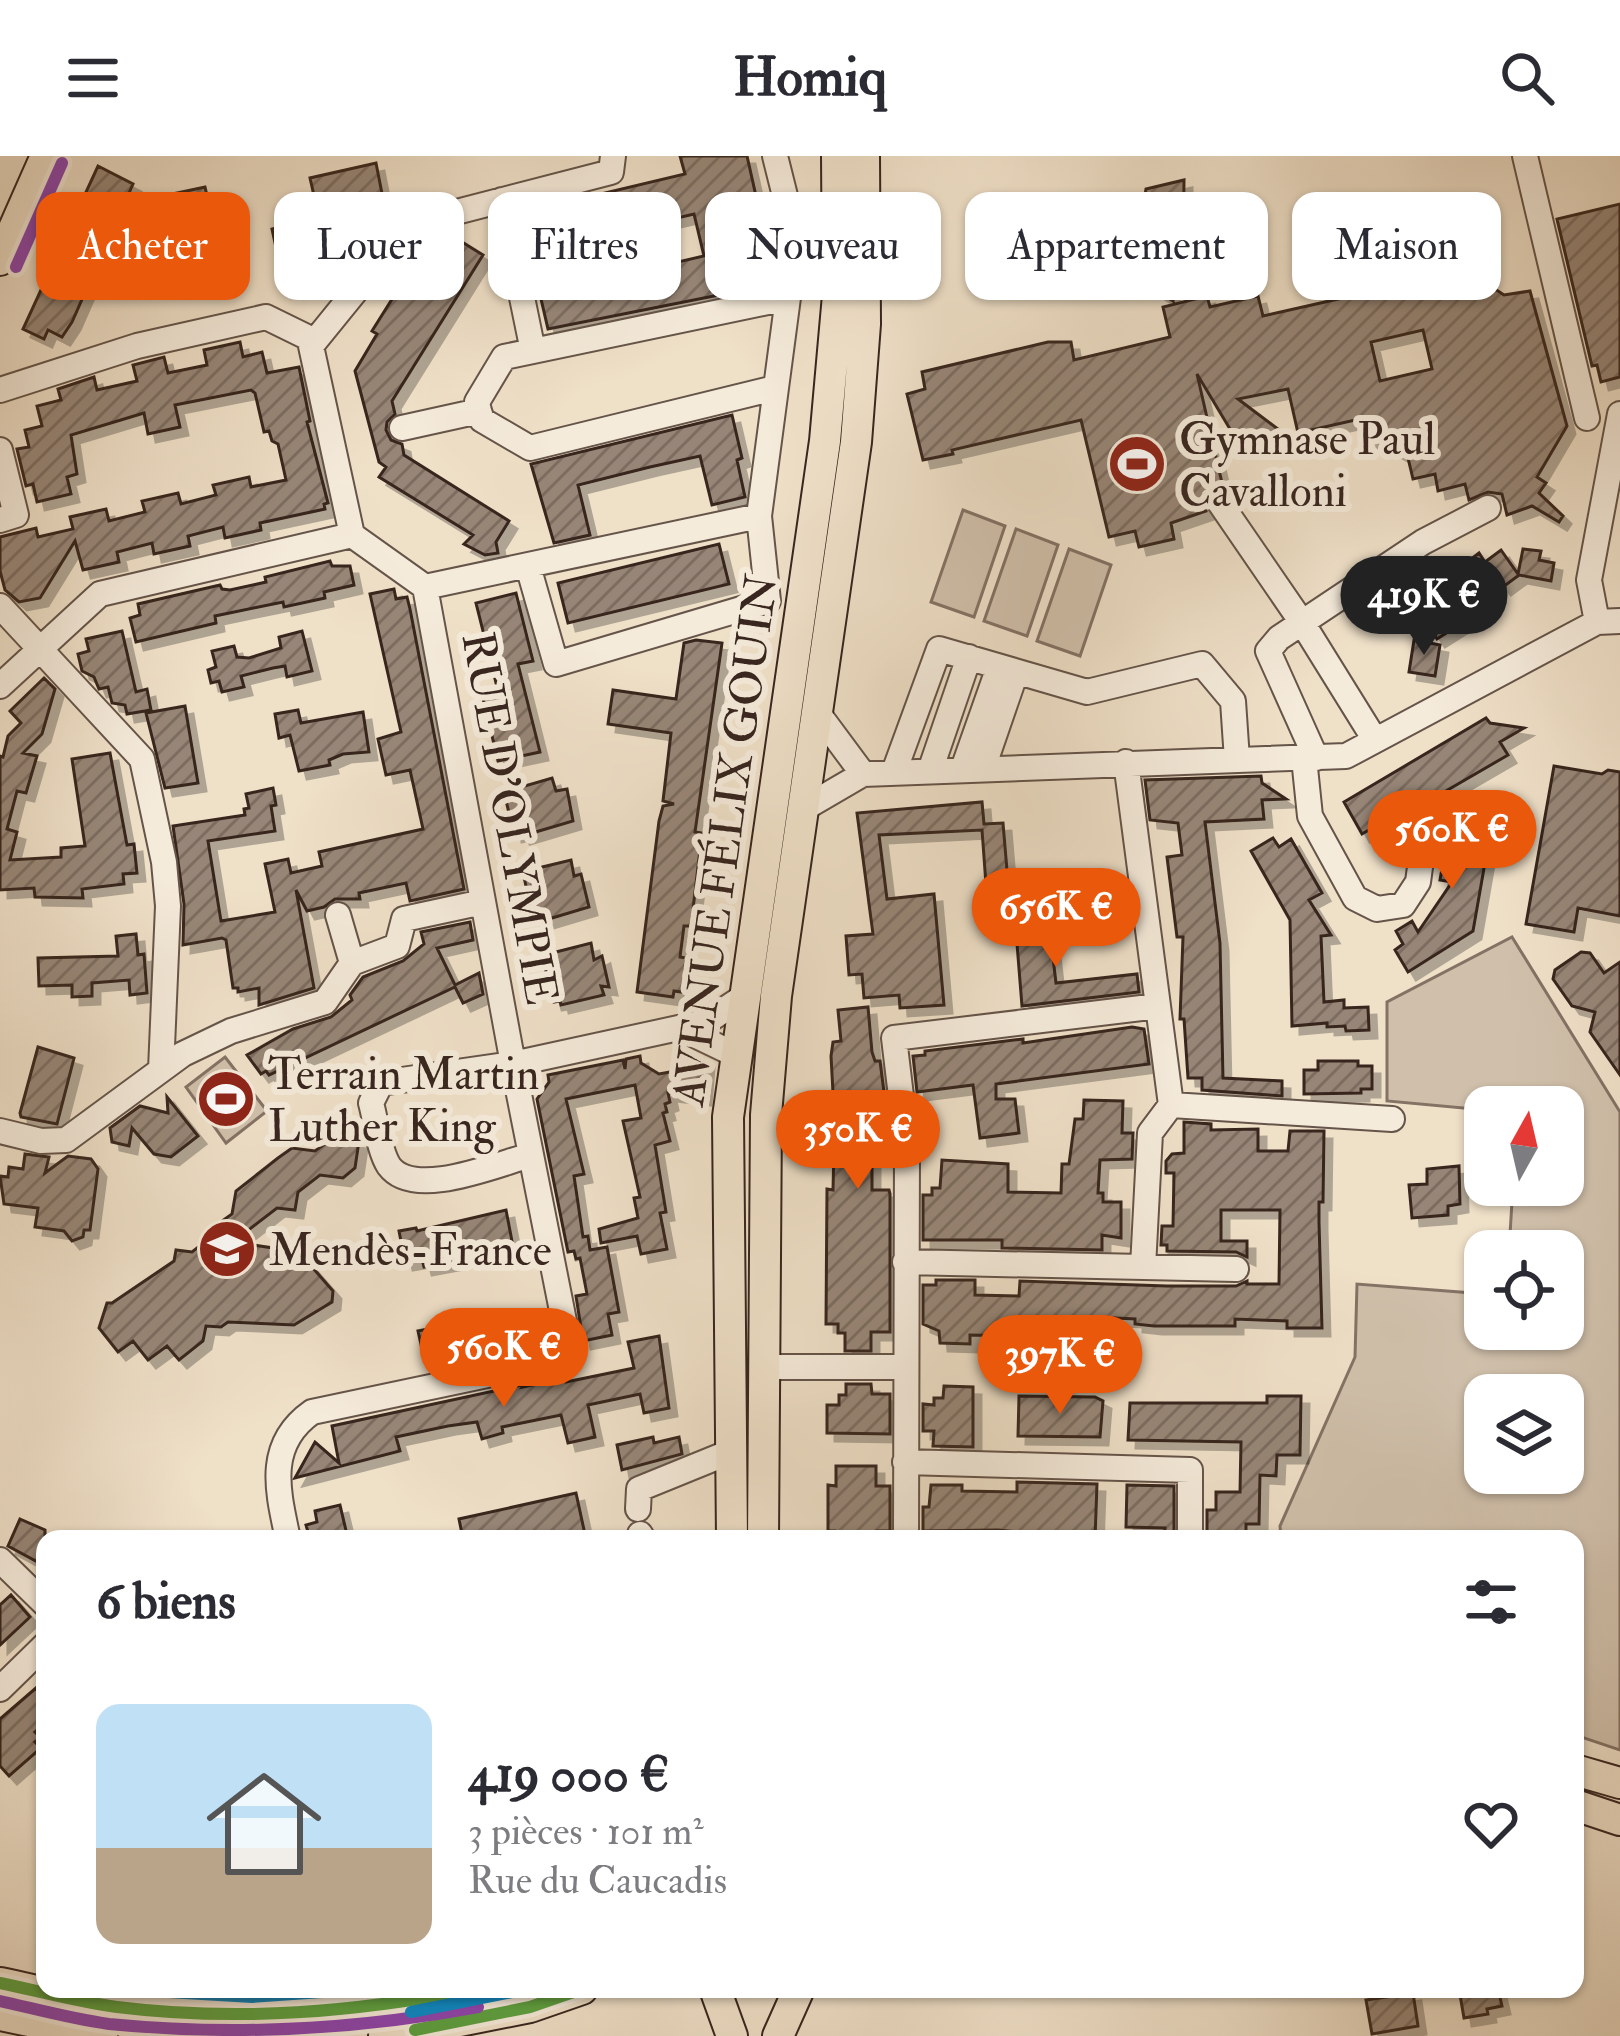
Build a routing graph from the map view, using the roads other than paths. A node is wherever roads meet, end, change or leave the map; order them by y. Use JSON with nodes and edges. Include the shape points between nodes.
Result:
{"nodes":[{"id":1,"x":46,"y":156,"type":"edge"},
{"id":2,"x":614,"y":156,"type":"edge"},
{"id":3,"x":775,"y":156,"type":"edge"},
{"id":4,"x":837,"y":156,"type":"edge"},
{"id":5,"x":864,"y":156,"type":"edge"},
{"id":6,"x":1526,"y":156,"type":"edge"},
{"id":7,"x":533,"y":192,"type":"edge"},
{"id":8,"x":784,"y":192,"type":"edge"},
{"id":9,"x":488,"y":204,"type":"edge"},
{"id":10,"x":0,"y":260,"type":"edge"},
{"id":11,"x":523,"y":300,"type":"edge"},
{"id":12,"x":778,"y":300,"type":"edge"},
{"id":13,"x":788,"y":300,"type":"edge"},
{"id":14,"x":315,"y":340,"type":"junction"},
{"id":15,"x":533,"y":351,"type":"junction"},
{"id":16,"x":775,"y":388,"type":"junction"},
{"id":17,"x":0,"y":390,"type":"edge"},
{"id":18,"x":479,"y":411,"type":"junction"},
{"id":19,"x":1620,"y":414,"type":"edge"},
{"id":20,"x":1587,"y":418,"type":"dead end"},
{"id":21,"x":402,"y":428,"type":"dead end"},
{"id":22,"x":0,"y":450,"type":"edge"},
{"id":23,"x":1220,"y":503,"type":"dead end"},
{"id":24,"x":1488,"y":508,"type":"dead end"},
{"id":25,"x":759,"y":516,"type":"junction"},
{"id":26,"x":0,"y":520,"type":"edge"},
{"id":27,"x":352,"y":535,"type":"junction"},
{"id":28,"x":528,"y":566,"type":"junction"},
{"id":29,"x":425,"y":587,"type":"junction"},
{"id":30,"x":768,"y":602,"type":"junction"},
{"id":31,"x":0,"y":607,"type":"edge"},
{"id":32,"x":800,"y":621,"type":"junction"},
{"id":33,"x":1303,"y":624,"type":"junction"},
{"id":34,"x":1598,"y":625,"type":"edge"},
{"id":35,"x":42,"y":648,"type":"junction"},
{"id":36,"x":992,"y":665,"type":"junction"},
{"id":37,"x":0,"y":686,"type":"edge"},
{"id":38,"x":817,"y":712,"type":"junction"},
{"id":39,"x":1375,"y":740,"type":"junction"},
{"id":40,"x":1310,"y":758,"type":"junction"},
{"id":41,"x":1237,"y":760,"type":"junction"},
{"id":42,"x":1126,"y":762,"type":"junction"},
{"id":43,"x":947,"y":770,"type":"junction"},
{"id":44,"x":863,"y":774,"type":"junction"},
{"id":45,"x":803,"y":809,"type":"junction"},
{"id":46,"x":1426,"y":823,"type":"dead end"},
{"id":47,"x":483,"y":902,"type":"junction"},
{"id":48,"x":338,"y":915,"type":"dead end"},
{"id":49,"x":352,"y":963,"type":"junction"},
{"id":50,"x":745,"y":996,"type":"junction"},
{"id":51,"x":1158,"y":1006,"type":"junction"},
{"id":52,"x":682,"y":1029,"type":"junction"},
{"id":53,"x":736,"y":1055,"type":"junction"},
{"id":54,"x":513,"y":1064,"type":"junction"},
{"id":55,"x":161,"y":1070,"type":"junction"},
{"id":56,"x":1171,"y":1105,"type":"junction"},
{"id":57,"x":1392,"y":1119,"type":"dead end"},
{"id":58,"x":0,"y":1131,"type":"edge"},
{"id":59,"x":531,"y":1155,"type":"junction"},
{"id":60,"x":905,"y":1262,"type":"junction"},
{"id":61,"x":1143,"y":1267,"type":"junction"},
{"id":62,"x":1236,"y":1269,"type":"dead end"},
{"id":63,"x":762,"y":1367,"type":"junction"},
{"id":64,"x":905,"y":1367,"type":"junction"},
{"id":65,"x":730,"y":1451,"type":"junction"},
{"id":66,"x":905,"y":1462,"type":"junction"},
{"id":67,"x":640,"y":1527,"type":"edge"},
{"id":68,"x":286,"y":1530,"type":"edge"},
{"id":69,"x":732,"y":1530,"type":"edge"},
{"id":70,"x":763,"y":1530,"type":"edge"},
{"id":71,"x":906,"y":1530,"type":"edge"},
{"id":72,"x":1190,"y":1530,"type":"edge"},
{"id":73,"x":0,"y":1560,"type":"edge"},
{"id":74,"x":36,"y":1595,"type":"edge"},
{"id":75,"x":36,"y":1654,"type":"edge"},
{"id":76,"x":0,"y":1689,"type":"edge"},
{"id":77,"x":1584,"y":1773,"type":"edge"},
{"id":78,"x":1620,"y":1783,"type":"edge"},
{"id":79,"x":1584,"y":1808,"type":"edge"},
{"id":80,"x":1620,"y":1820,"type":"edge"},
{"id":81,"x":0,"y":1983,"type":"edge"},
{"id":82,"x":36,"y":1990,"type":"edge"},
{"id":83,"x":72,"y":1998,"type":"edge"},
{"id":84,"x":421,"y":1998,"type":"edge"},
{"id":85,"x":556,"y":1998,"type":"edge"},
{"id":86,"x":718,"y":1998,"type":"edge"},
{"id":87,"x":795,"y":1998,"type":"edge"},
{"id":88,"x":0,"y":2015,"type":"edge"},
{"id":89,"x":102,"y":2036,"type":"edge"},
{"id":90,"x":384,"y":2036,"type":"edge"},
{"id":91,"x":732,"y":2036,"type":"edge"},
{"id":92,"x":778,"y":2036,"type":"edge"}],
"edges":[{"from":1,"to":10,"type":"main road"},
{"from":2,"to":7,"type":"street","via":[[611,172]]},
{"from":3,"to":8,"type":"street"},
{"from":4,"to":32,"type":"main road","name":"AVENUE FÉLIX GOUIN","via":[[836,323]]},
{"from":5,"to":38,"type":"main road","name":"AVENUE FÉLIX GOUIN","via":[[856,442]]},
{"from":6,"to":20,"type":"street"},
{"from":9,"to":14,"type":"street","via":[[410,224]]},
{"from":11,"to":15,"type":"street"},
{"from":12,"to":15,"type":"street"},
{"from":13,"to":16,"type":"street"},
{"from":14,"to":17,"type":"street","via":[[266,317],[137,346]]},
{"from":14,"to":27,"type":"street"},
{"from":15,"to":18,"type":"street","via":[[504,357]]},
{"from":16,"to":18,"type":"street","via":[[530,448]]},
{"from":16,"to":25,"type":"street"},
{"from":18,"to":21,"type":"street"},
{"from":19,"to":34,"type":"street","via":[[1589,580]]},
{"from":22,"to":26,"type":"street","via":[[16,515]]},
{"from":23,"to":33,"type":"street"},
{"from":24,"to":33,"type":"street"},
{"from":25,"to":28,"type":"street"},
{"from":25,"to":30,"type":"street"},
{"from":27,"to":29,"type":"street"},
{"from":27,"to":35,"type":"street","via":[[100,594]]},
{"from":28,"to":29,"type":"street"},
{"from":28,"to":30,"type":"street","via":[[556,664]]},
{"from":29,"to":47,"type":"street","name":"RUE D'OLYMPIE"},
{"from":30,"to":32,"type":"street"},
{"from":31,"to":35,"type":"street"},
{"from":32,"to":50,"type":"main road","name":"AVENUE FÉLIX GOUIN"},
{"from":33,"to":39,"type":"street"},
{"from":33,"to":40,"type":"street","via":[[1268,651]]},
{"from":34,"to":39,"type":"street"},
{"from":35,"to":37,"type":"street"},
{"from":35,"to":55,"type":"street","via":[[142,758],[168,907]]},
{"from":36,"to":41,"type":"street","via":[[1087,692],[1202,664],[1233,701]]},
{"from":36,"to":43,"type":"street"},
{"from":36,"to":43,"type":"street"},
{"from":36,"to":43,"type":"street"},
{"from":38,"to":44,"type":"street"},
{"from":38,"to":45,"type":"main road","name":"AVENUE FÉLIX GOUIN"},
{"from":39,"to":40,"type":"street","via":[[1346,755]]},
{"from":40,"to":41,"type":"street"},
{"from":40,"to":46,"type":"street","via":[[1310,816],[1355,898],[1377,909],[1403,905],[1418,882]]},
{"from":41,"to":42,"type":"street"},
{"from":42,"to":43,"type":"street"},
{"from":42,"to":51,"type":"street"},
{"from":43,"to":44,"type":"street"},
{"from":44,"to":45,"type":"street"},
{"from":45,"to":63,"type":"main road","name":"AVENUE FÉLIX GOUIN","via":[[766,1114]]},
{"from":47,"to":49,"type":"street","via":[[404,919],[397,946]]},
{"from":47,"to":54,"type":"street","name":"RUE D'OLYMPIE"},
{"from":48,"to":49,"type":"street"},
{"from":49,"to":55,"type":"street","via":[[325,1002],[232,1031]]},
{"from":50,"to":52,"type":"street"},
{"from":50,"to":53,"type":"main road","name":"AVENUE FÉLIX GOUIN"},
{"from":51,"to":56,"type":"street"},
{"from":51,"to":60,"type":"street","via":[[894,1039],[907,1146]]},
{"from":52,"to":53,"type":"street"},
{"from":52,"to":54,"type":"street"},
{"from":53,"to":65,"type":"main road","name":"AVENUE FÉLIX GOUIN","via":[[728,1117]]},
{"from":54,"to":59,"type":"street","name":"RUE D'OLYMPIE"},
{"from":54,"to":59,"type":"street","via":[[381,1083],[370,1103],[389,1166],[410,1181]]},
{"from":55,"to":58,"type":"street","via":[[66,1140]]},
{"from":56,"to":57,"type":"street"},
{"from":56,"to":61,"type":"street","via":[[1150,1132]]},
{"from":59,"to":68,"type":"street","name":"RUE D'OLYMPIE","via":[[566,1331],[563,1351],[540,1364],[312,1412],[278,1460]]},
{"from":60,"to":61,"type":"street"},
{"from":60,"to":64,"type":"street"},
{"from":61,"to":62,"type":"street"},
{"from":63,"to":64,"type":"street"},
{"from":63,"to":70,"type":"main road","name":"AVENUE FÉLIX GOUIN"},
{"from":64,"to":66,"type":"street"},
{"from":65,"to":67,"type":"street","via":[[639,1489]]},
{"from":65,"to":69,"type":"main road","name":"AVENUE FÉLIX GOUIN"},
{"from":66,"to":71,"type":"street"},
{"from":66,"to":72,"type":"street","via":[[1190,1470]]},
{"from":73,"to":74,"type":"street"},
{"from":75,"to":76,"type":"street"},
{"from":77,"to":78,"type":"main road"},
{"from":79,"to":80,"type":"main road"},
{"from":81,"to":82,"type":"main road"},
{"from":83,"to":84,"type":"main road","via":[[230,2017]]},
{"from":85,"to":90,"type":"main road"},
{"from":86,"to":91,"type":"main road"},
{"from":87,"to":92,"type":"main road"},
{"from":88,"to":89,"type":"main road"}]}
